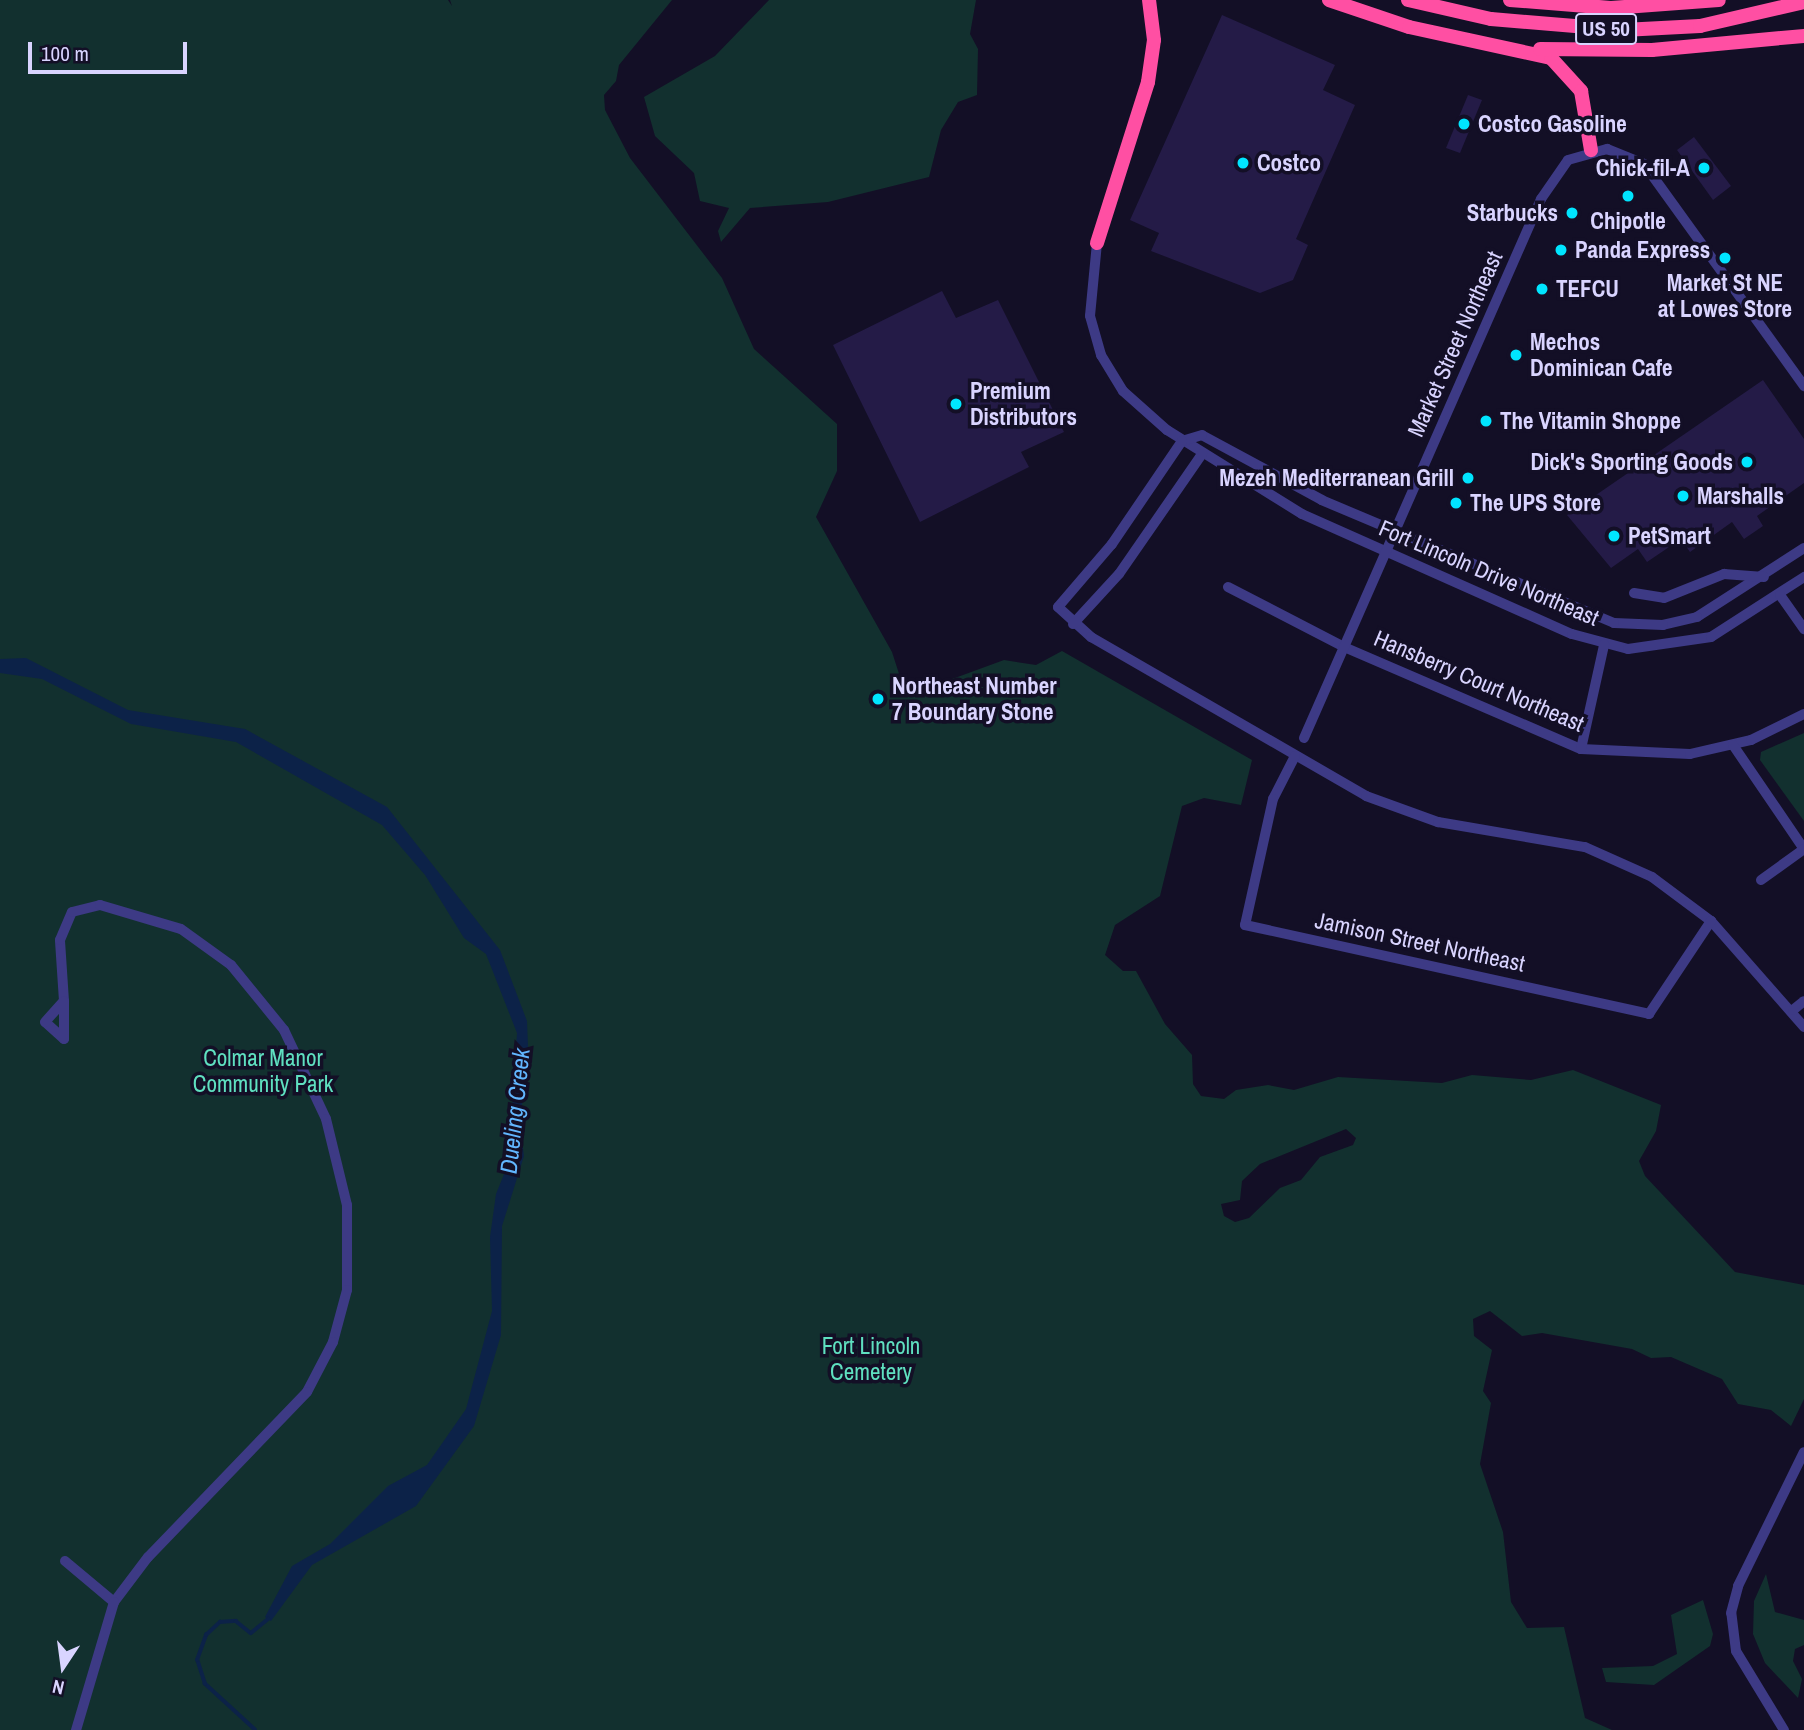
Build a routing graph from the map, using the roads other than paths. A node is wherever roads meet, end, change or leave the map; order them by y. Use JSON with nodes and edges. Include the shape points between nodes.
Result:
{"nodes":[{"id":1,"x":1149,"y":0,"type":"edge"},
{"id":2,"x":1329,"y":0,"type":"edge"},
{"id":3,"x":1408,"y":0,"type":"edge"},
{"id":4,"x":1510,"y":0,"type":"edge"},
{"id":5,"x":1719,"y":0,"type":"edge"},
{"id":6,"x":1804,"y":2,"type":"edge"},
{"id":7,"x":1804,"y":36,"type":"edge"},
{"id":8,"x":1514,"y":48,"type":"junction"},
{"id":9,"x":1591,"y":150,"type":"junction"},
{"id":10,"x":1097,"y":243,"type":"joint"},
{"id":11,"x":1804,"y":386,"type":"edge"},
{"id":12,"x":1182,"y":441,"type":"junction"},
{"id":13,"x":1202,"y":454,"type":"junction"},
{"id":14,"x":1396,"y":530,"type":"junction"},
{"id":15,"x":1804,"y":548,"type":"edge"},
{"id":16,"x":1387,"y":551,"type":"junction"},
{"id":17,"x":1764,"y":577,"type":"junction"},
{"id":18,"x":1804,"y":577,"type":"edge"},
{"id":19,"x":1228,"y":587,"type":"dead end"},
{"id":20,"x":1634,"y":593,"type":"dead end"},
{"id":21,"x":1780,"y":595,"type":"junction"},
{"id":22,"x":1073,"y":624,"type":"junction"},
{"id":23,"x":1804,"y":629,"type":"edge"},
{"id":24,"x":1604,"y":645,"type":"junction"},
{"id":25,"x":1344,"y":647,"type":"junction"},
{"id":26,"x":1804,"y":714,"type":"edge"},
{"id":27,"x":1304,"y":738,"type":"dead end"},
{"id":28,"x":1733,"y":745,"type":"junction"},
{"id":29,"x":1581,"y":749,"type":"junction"},
{"id":30,"x":1295,"y":756,"type":"junction"},
{"id":31,"x":1804,"y":849,"type":"edge"},
{"id":32,"x":1760,"y":880,"type":"dead end"},
{"id":33,"x":1711,"y":921,"type":"junction"},
{"id":34,"x":64,"y":1001,"type":"dead end"},
{"id":35,"x":1804,"y":1001,"type":"edge"},
{"id":36,"x":1793,"y":1010,"type":"junction"},
{"id":37,"x":1804,"y":1027,"type":"edge"},
{"id":38,"x":1804,"y":1452,"type":"edge"},
{"id":39,"x":65,"y":1560,"type":"dead end"},
{"id":40,"x":114,"y":1602,"type":"junction"},
{"id":41,"x":76,"y":1730,"type":"edge"},
{"id":42,"x":1784,"y":1730,"type":"edge"}],
"edges":[{"from":1,"to":10,"type":"highway","via":[[1154,40],[1148,82]]},
{"from":2,"to":8,"type":"highway","via":[[1421,30]]},
{"from":3,"to":6,"type":"highway","number":"US 50","via":[[1492,19],[1623,30],[1710,24]]},
{"from":4,"to":5,"type":"highway","number":"US 50","via":[[1611,8]]},
{"from":7,"to":8,"type":"highway","via":[[1635,51]]},
{"from":8,"to":9,"type":"highway","via":[[1552,58],[1574,79]]},
{"from":9,"to":11,"type":"street","via":[[1623,152],[1648,169]]},
{"from":9,"to":14,"type":"street","name":"Market Street Northeast","via":[[1563,164],[1547,188]]},
{"from":10,"to":12,"type":"street","name":"Fort Lincoln Drive Northeast","via":[[1088,290],[1101,355],[1132,401]]},
{"from":12,"to":13,"type":"street","name":"Fort Lincoln Drive Northeast"},
{"from":12,"to":14,"type":"street","name":"Fort Lincoln Drive Northeast","via":[[1216,438],[1299,489]]},
{"from":12,"to":22,"type":"street","via":[[1104,556],[1058,607]]},
{"from":13,"to":16,"type":"street","name":"Fort Lincoln Drive Northeast","via":[[1283,504]]},
{"from":13,"to":22,"type":"street","via":[[1119,574]]},
{"from":14,"to":16,"type":"street","name":"Market Street Northeast"},
{"from":14,"to":17,"type":"street","name":"Fort Lincoln Drive Northeast","via":[[1578,611],[1626,625],[1697,617]]},
{"from":15,"to":17,"type":"street","name":"Fort Lincoln Drive Northeast"},
{"from":16,"to":24,"type":"street","name":"Fort Lincoln Drive Northeast"},
{"from":16,"to":25,"type":"street","name":"Market Street Northeast"},
{"from":17,"to":20,"type":"street","via":[[1724,574],[1664,598]]},
{"from":18,"to":21,"type":"street","name":"Fort Lincoln Drive Northeast"},
{"from":19,"to":25,"type":"street","name":"Hansberry Court Northeast"},
{"from":21,"to":23,"type":"street"},
{"from":21,"to":24,"type":"street","name":"Fort Lincoln Drive Northeast","via":[[1700,641],[1652,649]]},
{"from":22,"to":30,"type":"street"},
{"from":24,"to":29,"type":"street"},
{"from":25,"to":27,"type":"street","name":"Market Street Northeast"},
{"from":25,"to":29,"type":"street","name":"Hansberry Court Northeast"},
{"from":26,"to":28,"type":"street","name":"Hansberry Court Northeast"},
{"from":28,"to":29,"type":"street","name":"Hansberry Court Northeast","via":[[1650,757]]},
{"from":28,"to":31,"type":"street"},
{"from":30,"to":33,"type":"street","via":[[1406,812],[1606,855],[1666,886]]},
{"from":30,"to":33,"type":"street","name":"Jamison Street Northeast","via":[[1273,799],[1245,925],[1649,1014]]},
{"from":31,"to":32,"type":"street"},
{"from":33,"to":36,"type":"street"},
{"from":34,"to":40,"type":"street","via":[[63,925],[85,905],[166,922],[216,951],[269,1006],[301,1059],[326,1119],[348,1215],[347,1290],[333,1342],[307,1392],[162,1541]]},
{"from":35,"to":36,"type":"street"},
{"from":36,"to":37,"type":"street"},
{"from":38,"to":42,"type":"street","via":[[1738,1586],[1731,1613],[1736,1651]]},
{"from":39,"to":40,"type":"street"},
{"from":40,"to":41,"type":"street"}]}
